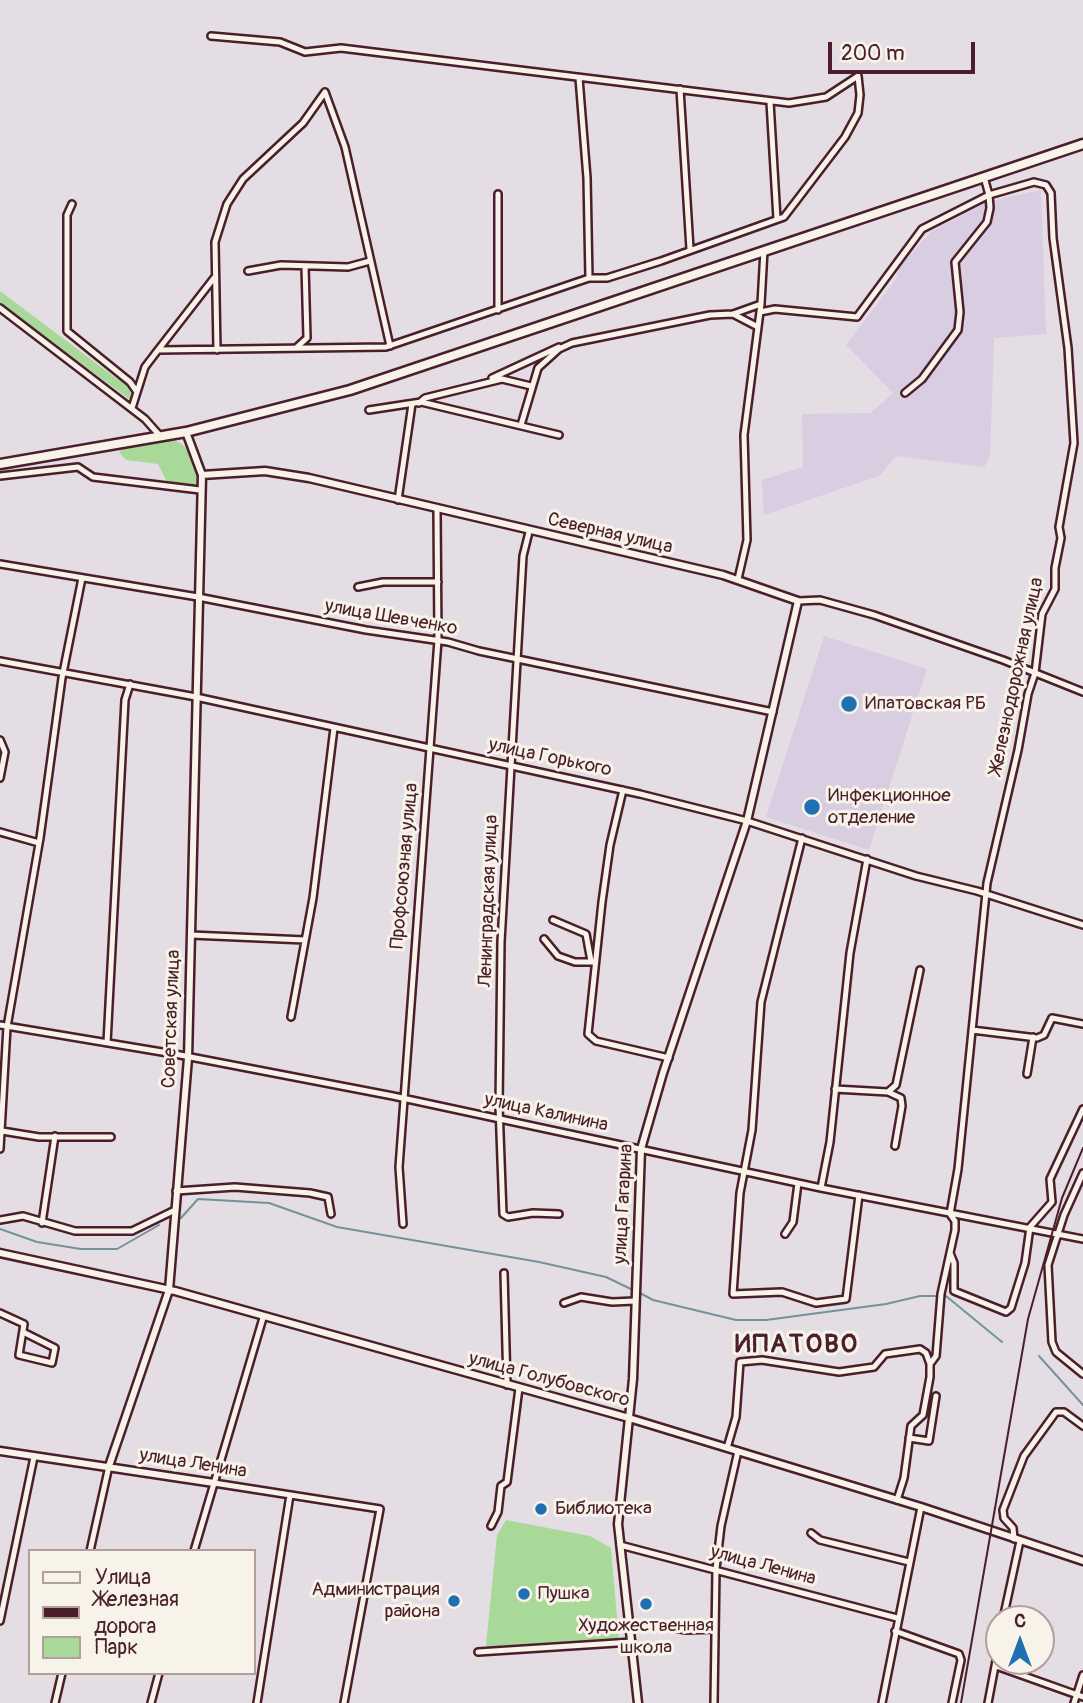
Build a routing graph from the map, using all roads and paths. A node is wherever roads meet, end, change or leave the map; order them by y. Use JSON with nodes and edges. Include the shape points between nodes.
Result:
{"nodes":[{"id":1,"x":211,"y":36,"type":"dead end"},
{"id":2,"x":579,"y":78,"type":"junction"},
{"id":3,"x":680,"y":89,"type":"junction"},
{"id":4,"x":770,"y":102,"type":"junction"},
{"id":5,"x":1083,"y":144,"type":"edge"},
{"id":6,"x":983,"y":175,"type":"junction"},
{"id":7,"x":498,"y":194,"type":"dead end"},
{"id":8,"x":989,"y":195,"type":"junction"},
{"id":9,"x":72,"y":204,"type":"dead end"},
{"id":10,"x":777,"y":219,"type":"junction"},
{"id":11,"x":690,"y":249,"type":"junction"},
{"id":12,"x":764,"y":250,"type":"junction"},
{"id":13,"x":370,"y":261,"type":"junction"},
{"id":14,"x":305,"y":266,"type":"junction"},
{"id":15,"x":248,"y":271,"type":"dead end"},
{"id":16,"x":214,"y":278,"type":"junction"},
{"id":17,"x":589,"y":278,"type":"junction"},
{"id":18,"x":761,"y":304,"type":"junction"},
{"id":19,"x":0,"y":308,"type":"edge"},
{"id":20,"x":498,"y":310,"type":"junction"},
{"id":21,"x":760,"y":312,"type":"junction"},
{"id":22,"x":733,"y":314,"type":"junction"},
{"id":23,"x":758,"y":327,"type":"junction"},
{"id":24,"x":572,"y":342,"type":"junction"},
{"id":25,"x":390,"y":346,"type":"junction"},
{"id":26,"x":294,"y":349,"type":"junction"},
{"id":27,"x":158,"y":350,"type":"junction"},
{"id":28,"x":216,"y":350,"type":"junction"},
{"id":29,"x":480,"y":384,"type":"junction"},
{"id":30,"x":531,"y":386,"type":"junction"},
{"id":31,"x":137,"y":392,"type":"junction"},
{"id":32,"x":905,"y":393,"type":"dead end"},
{"id":33,"x":415,"y":403,"type":"junction"},
{"id":34,"x":132,"y":408,"type":"junction"},
{"id":35,"x":369,"y":410,"type":"dead end"},
{"id":36,"x":521,"y":425,"type":"junction"},
{"id":37,"x":187,"y":432,"type":"junction"},
{"id":38,"x":559,"y":435,"type":"dead end"},
{"id":39,"x":161,"y":437,"type":"junction"},
{"id":40,"x":0,"y":464,"type":"edge"},
{"id":41,"x":202,"y":475,"type":"junction"},
{"id":42,"x":0,"y":476,"type":"edge"},
{"id":43,"x":200,"y":490,"type":"junction"},
{"id":44,"x":398,"y":500,"type":"junction"},
{"id":45,"x":437,"y":510,"type":"junction"},
{"id":46,"x":529,"y":532,"type":"junction"},
{"id":47,"x":0,"y":564,"type":"edge"},
{"id":48,"x":82,"y":579,"type":"junction"},
{"id":49,"x":738,"y":579,"type":"junction"},
{"id":50,"x":438,"y":582,"type":"junction"},
{"id":51,"x":358,"y":587,"type":"dead end"},
{"id":52,"x":198,"y":597,"type":"junction"},
{"id":53,"x":798,"y":601,"type":"junction"},
{"id":54,"x":438,"y":640,"type":"junction"},
{"id":55,"x":518,"y":657,"type":"junction"},
{"id":56,"x":0,"y":660,"type":"edge"},
{"id":57,"x":63,"y":672,"type":"junction"},
{"id":58,"x":1035,"y":673,"type":"junction"},
{"id":59,"x":130,"y":684,"type":"junction"},
{"id":60,"x":1083,"y":692,"type":"edge"},
{"id":61,"x":196,"y":697,"type":"junction"},
{"id":62,"x":774,"y":712,"type":"junction"},
{"id":63,"x":334,"y":728,"type":"junction"},
{"id":64,"x":0,"y":740,"type":"edge"},
{"id":65,"x":431,"y":749,"type":"junction"},
{"id":66,"x":510,"y":766,"type":"junction"},
{"id":67,"x":0,"y":778,"type":"edge"},
{"id":68,"x":624,"y":790,"type":"junction"},
{"id":69,"x":747,"y":821,"type":"junction"},
{"id":70,"x":0,"y":832,"type":"edge"},
{"id":71,"x":802,"y":838,"type":"junction"},
{"id":72,"x":39,"y":843,"type":"junction"},
{"id":73,"x":867,"y":859,"type":"junction"},
{"id":74,"x":985,"y":896,"type":"junction"},
{"id":75,"x":553,"y":920,"type":"dead end"},
{"id":76,"x":1083,"y":925,"type":"edge"},
{"id":77,"x":584,"y":933,"type":"junction"},
{"id":78,"x":598,"y":933,"type":"junction"},
{"id":79,"x":191,"y":935,"type":"junction"},
{"id":80,"x":544,"y":939,"type":"dead end"},
{"id":81,"x":305,"y":940,"type":"junction"},
{"id":82,"x":593,"y":962,"type":"junction"},
{"id":83,"x":920,"y":970,"type":"dead end"},
{"id":84,"x":291,"y":1017,"type":"dead end"},
{"id":85,"x":1083,"y":1024,"type":"edge"},
{"id":86,"x":0,"y":1025,"type":"edge"},
{"id":87,"x":7,"y":1027,"type":"junction"},
{"id":88,"x":972,"y":1030,"type":"junction"},
{"id":89,"x":1033,"y":1038,"type":"junction"},
{"id":90,"x":107,"y":1043,"type":"junction"},
{"id":91,"x":188,"y":1058,"type":"junction"},
{"id":92,"x":669,"y":1058,"type":"junction"},
{"id":93,"x":1027,"y":1074,"type":"dead end"},
{"id":94,"x":835,"y":1089,"type":"junction"},
{"id":95,"x":888,"y":1092,"type":"junction"},
{"id":96,"x":403,"y":1099,"type":"junction"},
{"id":97,"x":2,"y":1104,"type":"edge"},
{"id":98,"x":1083,"y":1109,"type":"edge"},
{"id":99,"x":501,"y":1119,"type":"junction"},
{"id":100,"x":2,"y":1131,"type":"edge"},
{"id":101,"x":55,"y":1136,"type":"junction"},
{"id":102,"x":111,"y":1137,"type":"dead end"},
{"id":103,"x":895,"y":1146,"type":"dead end"},
{"id":104,"x":0,"y":1149,"type":"edge"},
{"id":105,"x":641,"y":1149,"type":"junction"},
{"id":106,"x":743,"y":1170,"type":"junction"},
{"id":107,"x":1083,"y":1173,"type":"edge"},
{"id":108,"x":798,"y":1183,"type":"junction"},
{"id":109,"x":821,"y":1188,"type":"junction"},
{"id":110,"x":176,"y":1191,"type":"junction"},
{"id":111,"x":859,"y":1195,"type":"junction"},
{"id":112,"x":173,"y":1211,"type":"junction"},
{"id":113,"x":331,"y":1214,"type":"dead end"},
{"id":114,"x":559,"y":1214,"type":"dead end"},
{"id":115,"x":950,"y":1214,"type":"junction"},
{"id":116,"x":0,"y":1220,"type":"edge"},
{"id":117,"x":39,"y":1221,"type":"junction"},
{"id":118,"x":403,"y":1224,"type":"dead end"},
{"id":119,"x":1030,"y":1227,"type":"junction"},
{"id":120,"x":785,"y":1234,"type":"dead end"},
{"id":121,"x":1059,"y":1234,"type":"junction"},
{"id":122,"x":1083,"y":1239,"type":"edge"},
{"id":123,"x":0,"y":1253,"type":"edge"},
{"id":124,"x":950,"y":1253,"type":"junction"},
{"id":125,"x":504,"y":1273,"type":"dead end"},
{"id":126,"x":169,"y":1290,"type":"junction"},
{"id":127,"x":635,"y":1298,"type":"junction"},
{"id":128,"x":564,"y":1303,"type":"dead end"},
{"id":129,"x":0,"y":1313,"type":"edge"},
{"id":130,"x":263,"y":1318,"type":"junction"},
{"id":131,"x":23,"y":1332,"type":"junction"},
{"id":132,"x":930,"y":1364,"type":"junction"},
{"id":133,"x":1083,"y":1374,"type":"edge"},
{"id":134,"x":508,"y":1385,"type":"junction"},
{"id":135,"x":519,"y":1388,"type":"junction"},
{"id":136,"x":936,"y":1396,"type":"dead end"},
{"id":137,"x":923,"y":1415,"type":"junction"},
{"id":138,"x":933,"y":1416,"type":"junction"},
{"id":139,"x":629,"y":1418,"type":"junction"},
{"id":140,"x":1083,"y":1426,"type":"edge"},
{"id":141,"x":909,"y":1438,"type":"junction"},
{"id":142,"x":727,"y":1448,"type":"junction"},
{"id":143,"x":0,"y":1451,"type":"edge"},
{"id":144,"x":738,"y":1451,"type":"junction"},
{"id":145,"x":34,"y":1457,"type":"junction"},
{"id":146,"x":109,"y":1466,"type":"junction"},
{"id":147,"x":214,"y":1483,"type":"junction"},
{"id":148,"x":290,"y":1495,"type":"junction"},
{"id":149,"x":897,"y":1500,"type":"junction"},
{"id":150,"x":921,"y":1507,"type":"junction"},
{"id":151,"x":491,"y":1526,"type":"dead end"},
{"id":152,"x":811,"y":1533,"type":"dead end"},
{"id":153,"x":1017,"y":1540,"type":"junction"},
{"id":154,"x":620,"y":1545,"type":"junction"},
{"id":155,"x":90,"y":1549,"type":"edge"},
{"id":156,"x":195,"y":1549,"type":"edge"},
{"id":157,"x":1083,"y":1561,"type":"edge"},
{"id":158,"x":909,"y":1562,"type":"junction"},
{"id":159,"x":716,"y":1569,"type":"junction"},
{"id":160,"x":1005,"y":1605,"type":"edge"},
{"id":161,"x":897,"y":1618,"type":"junction"},
{"id":162,"x":0,"y":1621,"type":"edge"},
{"id":163,"x":630,"y":1628,"type":"junction"},
{"id":164,"x":715,"y":1629,"type":"junction"},
{"id":165,"x":895,"y":1631,"type":"junction"},
{"id":166,"x":632,"y":1643,"type":"junction"},
{"id":167,"x":478,"y":1652,"type":"dead end"},
{"id":168,"x":62,"y":1675,"type":"edge"},
{"id":169,"x":158,"y":1675,"type":"edge"},
{"id":170,"x":994,"y":1675,"type":"edge"},
{"id":171,"x":1021,"y":1675,"type":"edge"},
{"id":172,"x":1083,"y":1675,"type":"edge"},
{"id":173,"x":1080,"y":1696,"type":"edge"},
{"id":174,"x":55,"y":1703,"type":"edge"},
{"id":175,"x":151,"y":1703,"type":"edge"},
{"id":176,"x":257,"y":1703,"type":"edge"},
{"id":177,"x":344,"y":1703,"type":"edge"},
{"id":178,"x":638,"y":1703,"type":"edge"},
{"id":179,"x":713,"y":1703,"type":"edge"},
{"id":180,"x":882,"y":1703,"type":"edge"},
{"id":181,"x":952,"y":1703,"type":"edge"},
{"id":182,"x":988,"y":1703,"type":"edge"},
{"id":183,"x":1074,"y":1703,"type":"edge"}],
"edges":[{"from":1,"to":2,"type":"street","via":[[280,42],[305,52],[341,48]]},
{"from":2,"to":3,"type":"street"},
{"from":2,"to":17,"type":"street"},
{"from":3,"to":4,"type":"street"},
{"from":3,"to":11,"type":"street"},
{"from":4,"to":10,"type":"street"},
{"from":4,"to":10,"type":"street","via":[[826,97],[858,76],[858,113],[845,137],[792,208]]},
{"from":5,"to":6,"type":"highway"},
{"from":6,"to":8,"type":"street"},
{"from":6,"to":12,"type":"highway"},
{"from":7,"to":20,"type":"street"},
{"from":8,"to":21,"type":"street","via":[[922,229],[857,317],[775,309]]},
{"from":8,"to":32,"type":"street","via":[[987,222],[955,262],[958,330],[922,379]]},
{"from":8,"to":58,"type":"street","name":"Железнодорожная улица","via":[[1034,182],[1049,190],[1068,348],[1074,443],[1060,519],[1055,589],[1042,614]]},
{"from":9,"to":31,"type":"street","via":[[67,215],[67,331]]},
{"from":10,"to":11,"type":"street"},
{"from":11,"to":17,"type":"street","via":[[607,278]]},
{"from":12,"to":18,"type":"street"},
{"from":12,"to":37,"type":"highway","via":[[384,379]]},
{"from":13,"to":14,"type":"street","via":[[348,267]]},
{"from":13,"to":16,"type":"street","via":[[345,147],[325,92],[303,123],[243,178],[227,204],[215,242]]},
{"from":13,"to":25,"type":"street"},
{"from":14,"to":15,"type":"street"},
{"from":14,"to":26,"type":"street","via":[[307,338]]},
{"from":16,"to":27,"type":"street"},
{"from":16,"to":28,"type":"street"},
{"from":17,"to":20,"type":"street"},
{"from":18,"to":21,"type":"street"},
{"from":18,"to":22,"type":"street"},
{"from":19,"to":34,"type":"street"},
{"from":20,"to":25,"type":"street"},
{"from":21,"to":23,"type":"street"},
{"from":22,"to":23,"type":"street"},
{"from":22,"to":24,"type":"street"},
{"from":23,"to":49,"type":"street","via":[[744,435],[747,540]]},
{"from":24,"to":29,"type":"street"},
{"from":24,"to":30,"type":"street","via":[[538,368]]},
{"from":25,"to":26,"type":"street"},
{"from":26,"to":28,"type":"street"},
{"from":27,"to":28,"type":"street"},
{"from":27,"to":31,"type":"street","via":[[145,367]]},
{"from":29,"to":30,"type":"street","via":[[502,379]]},
{"from":29,"to":33,"type":"street"},
{"from":30,"to":36,"type":"street"},
{"from":31,"to":34,"type":"street"},
{"from":33,"to":35,"type":"street"},
{"from":33,"to":36,"type":"street"},
{"from":33,"to":44,"type":"street"},
{"from":34,"to":39,"type":"street"},
{"from":36,"to":38,"type":"street"},
{"from":37,"to":39,"type":"highway"},
{"from":37,"to":41,"type":"street"},
{"from":39,"to":40,"type":"highway"},
{"from":41,"to":43,"type":"street","name":"Советская улица"},
{"from":41,"to":44,"type":"street","name":"Северная улица","via":[[265,471]]},
{"from":42,"to":43,"type":"street","via":[[78,467],[93,477]]},
{"from":43,"to":52,"type":"street","name":"Советская улица"},
{"from":44,"to":45,"type":"street","name":"Северная улица"},
{"from":45,"to":46,"type":"street","name":"Северная улица"},
{"from":45,"to":50,"type":"street","name":"Профсоюзная улица"},
{"from":46,"to":49,"type":"street","name":"Северная улица"},
{"from":46,"to":55,"type":"street","name":"Ленинградская улица","via":[[523,556]]},
{"from":47,"to":48,"type":"street","name":"улица Шевченко"},
{"from":48,"to":52,"type":"street","name":"улица Шевченко"},
{"from":48,"to":57,"type":"street"},
{"from":49,"to":53,"type":"street","name":"Северная улица","via":[[763,592]]},
{"from":50,"to":51,"type":"street"},
{"from":50,"to":54,"type":"street","name":"Профсоюзная улица"},
{"from":52,"to":54,"type":"street","name":"улица Шевченко"},
{"from":52,"to":61,"type":"street","name":"Советская улица"},
{"from":53,"to":58,"type":"street","name":"Северная улица","via":[[837,604]]},
{"from":53,"to":62,"type":"street","name":"улица Гагарина"},
{"from":54,"to":55,"type":"street","name":"улица Шевченко"},
{"from":54,"to":65,"type":"street","name":"Профсоюзная улица"},
{"from":55,"to":62,"type":"street","name":"улица Шевченко"},
{"from":55,"to":66,"type":"street","name":"Ленинградская улица"},
{"from":56,"to":57,"type":"street","name":"улица Горького"},
{"from":57,"to":59,"type":"street","name":"улица Горького"},
{"from":57,"to":72,"type":"street"},
{"from":58,"to":60,"type":"street"},
{"from":58,"to":74,"type":"street","name":"Железнодорожная улица"},
{"from":59,"to":61,"type":"street","name":"улица Горького"},
{"from":59,"to":90,"type":"street","via":[[125,700]]},
{"from":61,"to":63,"type":"street","name":"улица Горького"},
{"from":61,"to":79,"type":"street","name":"Советская улица"},
{"from":62,"to":69,"type":"street","name":"улица Гагарина"},
{"from":63,"to":65,"type":"street","name":"улица Горького"},
{"from":63,"to":81,"type":"street"},
{"from":64,"to":67,"type":"street","via":[[5,752]]},
{"from":65,"to":66,"type":"street","name":"улица Горького"},
{"from":65,"to":96,"type":"street","name":"Профсоюзная улица"},
{"from":66,"to":68,"type":"street","name":"улица Горького"},
{"from":66,"to":99,"type":"street","name":"Ленинградская улица","via":[[501,942]]},
{"from":68,"to":69,"type":"street","name":"улица Горького"},
{"from":68,"to":78,"type":"street","via":[[610,845]]},
{"from":69,"to":71,"type":"street","name":"улица Горького"},
{"from":69,"to":92,"type":"street","name":"улица Гагарина"},
{"from":70,"to":72,"type":"street"},
{"from":71,"to":73,"type":"street","name":"улица Горького"},
{"from":71,"to":106,"type":"street","via":[[761,1002],[752,1129]]},
{"from":72,"to":87,"type":"street"},
{"from":73,"to":74,"type":"street","name":"улица Горького"},
{"from":73,"to":94,"type":"street","via":[[850,953]]},
{"from":74,"to":76,"type":"street","name":"улица Горького"},
{"from":74,"to":88,"type":"street","name":"Железнодорожная улица"},
{"from":75,"to":77,"type":"street"},
{"from":77,"to":78,"type":"street"},
{"from":77,"to":82,"type":"street"},
{"from":78,"to":82,"type":"street"},
{"from":79,"to":81,"type":"street"},
{"from":79,"to":91,"type":"street","name":"Советская улица"},
{"from":80,"to":82,"type":"street","via":[[558,956]]},
{"from":81,"to":84,"type":"street"},
{"from":82,"to":92,"type":"street","via":[[591,1039]]},
{"from":83,"to":95,"type":"street","via":[[895,1085]]},
{"from":85,"to":89,"type":"street","via":[[1052,1018],[1044,1035]]},
{"from":86,"to":87,"type":"street","name":"улица Калинина"},
{"from":87,"to":90,"type":"street","name":"улица Калинина"},
{"from":87,"to":97,"type":"street"},
{"from":88,"to":89,"type":"street"},
{"from":88,"to":115,"type":"street","name":"Железнодорожная улица"},
{"from":89,"to":93,"type":"street"},
{"from":90,"to":91,"type":"street","name":"улица Калинина"},
{"from":91,"to":96,"type":"street","name":"улица Калинина"},
{"from":91,"to":110,"type":"street","name":"Советская улица"},
{"from":92,"to":105,"type":"street","name":"улица Гагарина"},
{"from":94,"to":95,"type":"street"},
{"from":94,"to":109,"type":"street"},
{"from":95,"to":103,"type":"street","via":[[901,1098]]},
{"from":96,"to":99,"type":"street","name":"улица Калинина"},
{"from":96,"to":118,"type":"street","name":"Профсоюзная улица","via":[[399,1167]]},
{"from":97,"to":100,"type":"street"},
{"from":98,"to":119,"type":"street","via":[[1050,1180],[1052,1202]]},
{"from":99,"to":105,"type":"street","name":"улица Калинина"},
{"from":99,"to":114,"type":"street","name":"Ленинградская улица","via":[[503,1215]]},
{"from":100,"to":101,"type":"street"},
{"from":100,"to":104,"type":"street"},
{"from":101,"to":102,"type":"street"},
{"from":101,"to":117,"type":"street"},
{"from":105,"to":106,"type":"street","name":"улица Калинина"},
{"from":105,"to":127,"type":"street","name":"улица Гагарина"},
{"from":106,"to":108,"type":"street","name":"улица Калинина"},
{"from":106,"to":111,"type":"street","via":[[733,1294],[782,1292],[816,1303],[846,1299]]},
{"from":107,"to":121,"type":"street"},
{"from":108,"to":109,"type":"street","name":"улица Калинина"},
{"from":108,"to":120,"type":"street","via":[[793,1222]]},
{"from":109,"to":111,"type":"street","name":"улица Калинина"},
{"from":110,"to":112,"type":"street","name":"Советская улица"},
{"from":110,"to":113,"type":"street","via":[[235,1187],[310,1193],[328,1197]]},
{"from":111,"to":115,"type":"street","name":"улица Калинина"},
{"from":112,"to":117,"type":"street","via":[[132,1231],[75,1231]]},
{"from":112,"to":126,"type":"street","name":"Советская улица"},
{"from":115,"to":119,"type":"street","name":"улица Калинина"},
{"from":115,"to":124,"type":"street","name":"Железнодорожная улица","via":[[955,1221]]},
{"from":116,"to":117,"type":"street","via":[[12,1216]]},
{"from":119,"to":121,"type":"street","name":"улица Калинина"},
{"from":119,"to":124,"type":"street","via":[[1025,1264],[1006,1312],[954,1291]]},
{"from":121,"to":122,"type":"street","name":"улица Калинина"},
{"from":121,"to":133,"type":"street","via":[[1048,1265],[1052,1342],[1056,1352]]},
{"from":123,"to":126,"type":"street","name":"улица Голубовского"},
{"from":124,"to":132,"type":"street","name":"Железнодорожная улица","via":[[936,1356]]},
{"from":125,"to":134,"type":"street"},
{"from":126,"to":130,"type":"street","name":"улица Голубовского"},
{"from":126,"to":146,"type":"street","name":"Советская улица"},
{"from":127,"to":128,"type":"street","via":[[612,1302],[581,1297]]},
{"from":127,"to":139,"type":"street","name":"улица Гагарина"},
{"from":129,"to":131,"type":"street","via":[[24,1324]]},
{"from":130,"to":134,"type":"street","name":"улица Голубовского"},
{"from":130,"to":147,"type":"street"},
{"from":131,"to":131,"type":"street","via":[[19,1354],[52,1363],[55,1348]]},
{"from":132,"to":137,"type":"street"},
{"from":132,"to":142,"type":"street","via":[[926,1353],[913,1348],[885,1354],[874,1367],[839,1372],[762,1360],[740,1362],[736,1417]]},
{"from":134,"to":135,"type":"street","name":"улица Голубовского"},
{"from":135,"to":139,"type":"street","name":"улица Голубовского"},
{"from":135,"to":151,"type":"street","via":[[507,1482],[501,1486]]},
{"from":136,"to":138,"type":"street"},
{"from":137,"to":138,"type":"street"},
{"from":137,"to":141,"type":"street","via":[[911,1426]]},
{"from":138,"to":141,"type":"street","via":[[929,1441]]},
{"from":139,"to":142,"type":"street","name":"улица Голубовского"},
{"from":139,"to":154,"type":"street","name":"улица Гагарина"},
{"from":140,"to":153,"type":"street","via":[[1064,1412],[1056,1412],[1024,1457],[1003,1510]]},
{"from":141,"to":149,"type":"street"},
{"from":142,"to":144,"type":"street","name":"улица Голубовского"},
{"from":143,"to":145,"type":"street","name":"улица Ленина"},
{"from":144,"to":149,"type":"street","name":"улица Голубовского"},
{"from":144,"to":159,"type":"street"},
{"from":145,"to":146,"type":"street","name":"улица Ленина"},
{"from":145,"to":162,"type":"street"},
{"from":146,"to":147,"type":"street","name":"улица Ленина"},
{"from":146,"to":155,"type":"street","name":"Советская улица"},
{"from":147,"to":148,"type":"street","name":"улица Ленина"},
{"from":147,"to":156,"type":"street"},
{"from":148,"to":176,"type":"street"},
{"from":148,"to":177,"type":"street","name":"улица Ленина","via":[[380,1509]]},
{"from":149,"to":150,"type":"street","name":"улица Голубовского"},
{"from":150,"to":153,"type":"street","name":"улица Голубовского"},
{"from":150,"to":158,"type":"street"},
{"from":152,"to":158,"type":"street","via":[[820,1540]]},
{"from":153,"to":157,"type":"street","name":"улица Голубовского"},
{"from":153,"to":160,"type":"street"},
{"from":154,"to":159,"type":"street","name":"улица Ленина"},
{"from":154,"to":163,"type":"street","name":"улица Гагарина"},
{"from":158,"to":161,"type":"street"},
{"from":159,"to":161,"type":"street","name":"улица Ленина"},
{"from":159,"to":164,"type":"street"},
{"from":161,"to":165,"type":"street"},
{"from":163,"to":164,"type":"street","via":[[653,1624]]},
{"from":163,"to":166,"type":"street","name":"улица Гагарина"},
{"from":164,"to":179,"type":"street"},
{"from":165,"to":180,"type":"street"},
{"from":165,"to":181,"type":"street","via":[[959,1654]]},
{"from":166,"to":167,"type":"street"},
{"from":166,"to":178,"type":"street","name":"улица Гагарина"},
{"from":168,"to":174,"type":"street"},
{"from":169,"to":175,"type":"street"},
{"from":170,"to":182,"type":"street"},
{"from":171,"to":173,"type":"street"},
{"from":172,"to":173,"type":"street"},
{"from":173,"to":183,"type":"street"}]}
